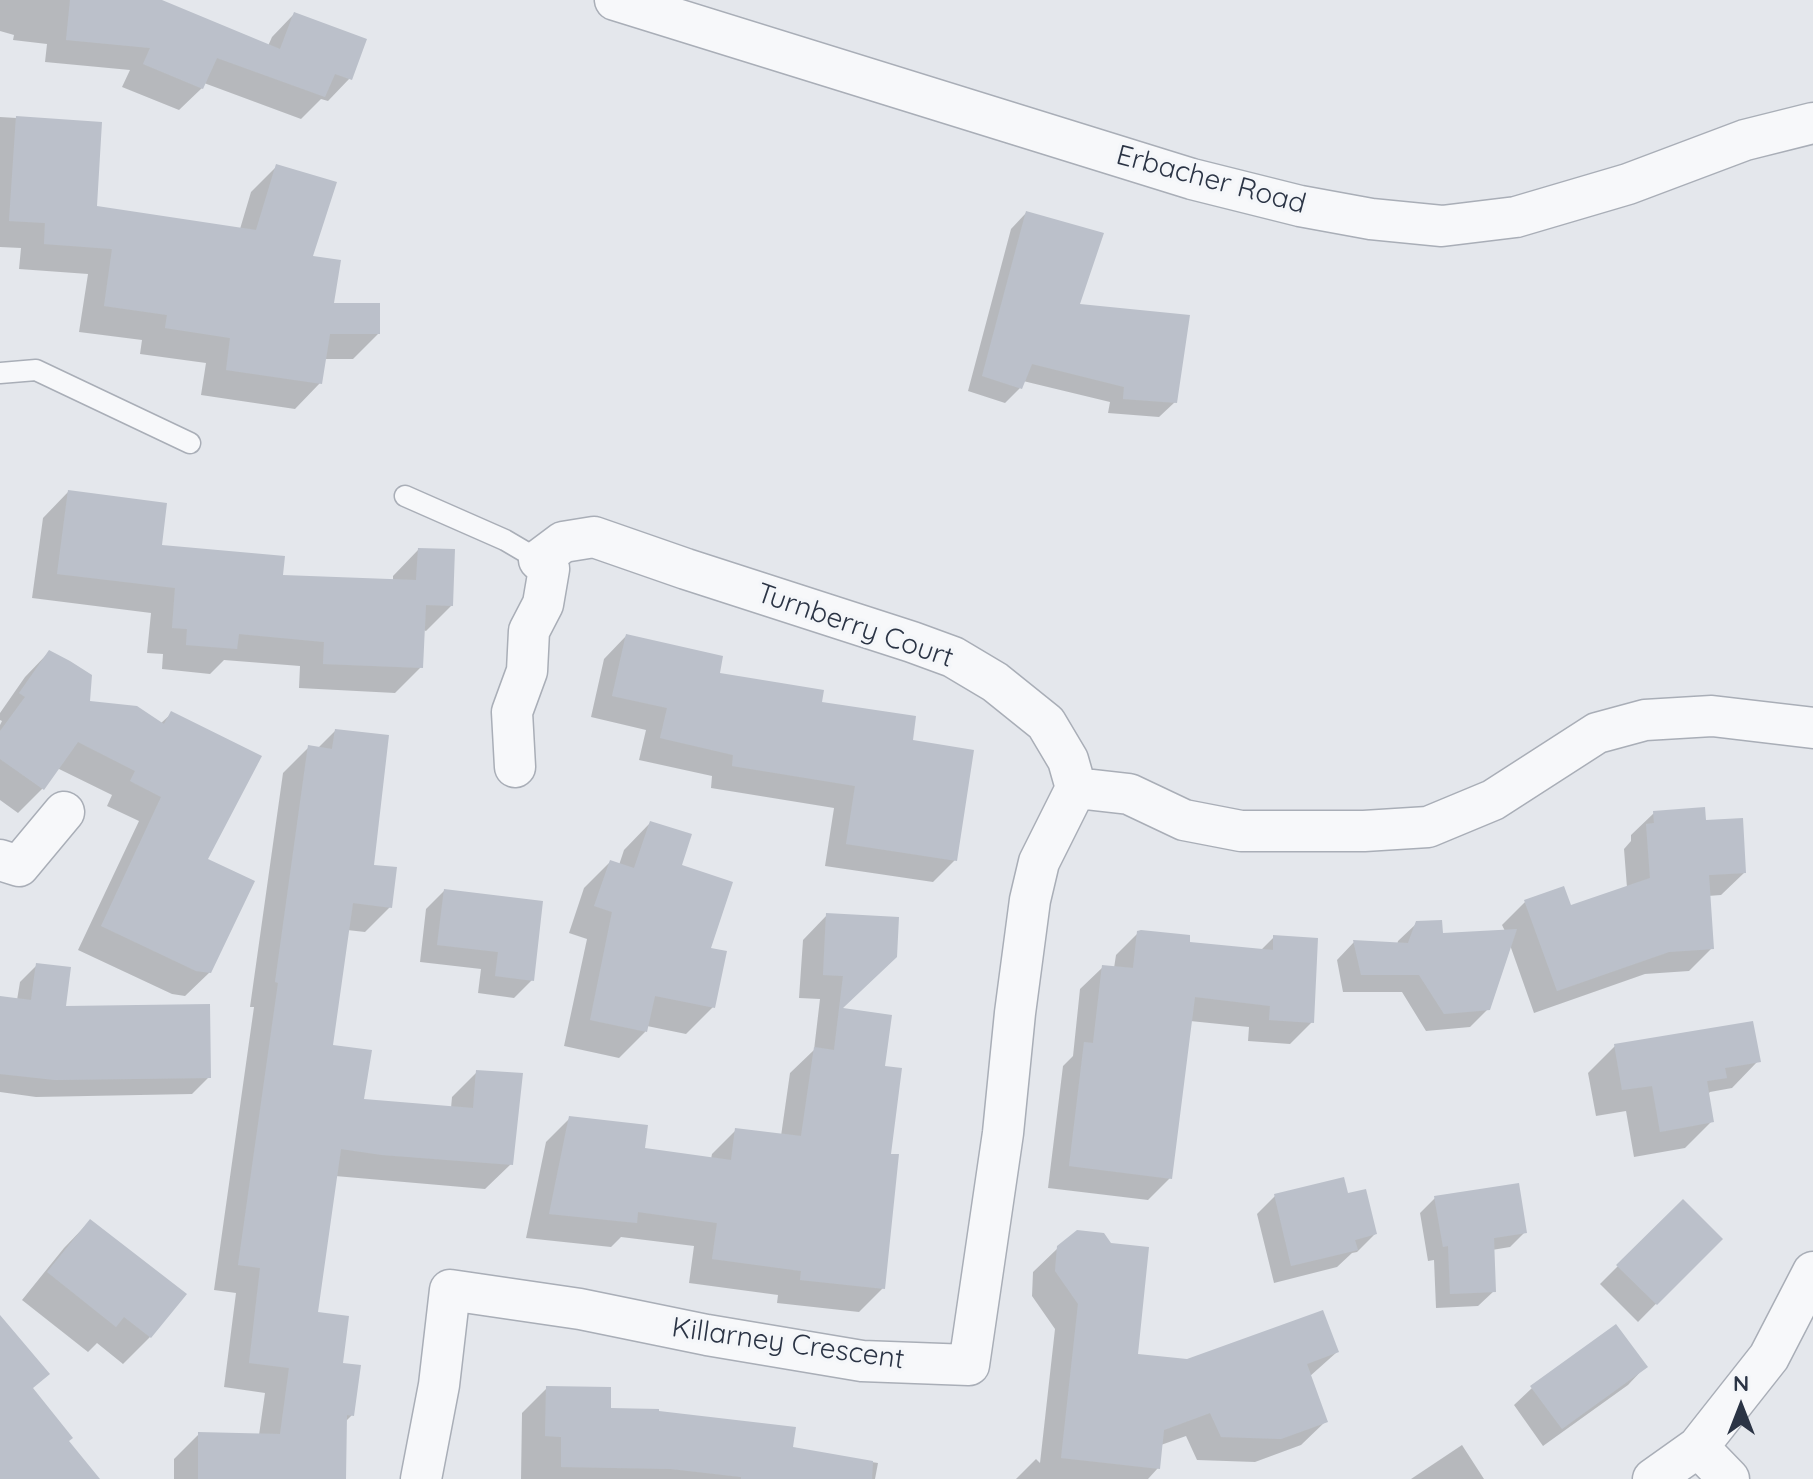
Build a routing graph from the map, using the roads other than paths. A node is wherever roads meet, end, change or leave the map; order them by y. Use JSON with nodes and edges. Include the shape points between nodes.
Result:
{"nodes":[{"id":1,"x":615,"y":0,"type":"edge"},
{"id":2,"x":1813,"y":123,"type":"edge"},
{"id":3,"x":0,"y":373,"type":"edge"},
{"id":4,"x":190,"y":443,"type":"dead end"},
{"id":5,"x":405,"y":496,"type":"dead end"},
{"id":6,"x":539,"y":560,"type":"junction"},
{"id":7,"x":1813,"y":728,"type":"edge"},
{"id":8,"x":515,"y":767,"type":"dead end"},
{"id":9,"x":1076,"y":788,"type":"junction"},
{"id":10,"x":64,"y":812,"type":"dead end"},
{"id":11,"x":0,"y":860,"type":"edge"},
{"id":12,"x":1813,"y":1272,"type":"edge"},
{"id":13,"x":1698,"y":1447,"type":"junction"},
{"id":14,"x":421,"y":1479,"type":"edge"},
{"id":15,"x":1653,"y":1479,"type":"edge"},
{"id":16,"x":1729,"y":1479,"type":"edge"}],
"edges":[{"from":1,"to":2,"type":"street","name":"Erbacher Road","via":[[1192,179],[1371,219],[1442,226],[1516,217],[1628,184],[1745,140]]},
{"from":3,"to":4,"type":"lane","via":[[36,370]]},
{"from":5,"to":6,"type":"lane"},
{"from":6,"to":8,"type":"street","via":[[549,569],[543,604],[529,631],[527,671],[512,712]]},
{"from":6,"to":9,"type":"street","name":"Turnberry Court","via":[[563,542],[594,537],[953,657],[1046,723],[1068,760]]},
{"from":7,"to":9,"type":"street","via":[[1712,716],[1645,720],[1597,733],[1493,800],[1428,827],[1241,831],[1184,820],[1129,794]]},
{"from":9,"to":14,"type":"street","name":"Killarney Crescent","via":[[1039,862],[1030,900],[969,1365],[862,1361],[450,1290]]},
{"from":10,"to":11,"type":"street","via":[[19,866]]},
{"from":12,"to":13,"type":"street","via":[[1769,1357]]},
{"from":13,"to":15,"type":"street"},
{"from":13,"to":16,"type":"street"}]}
